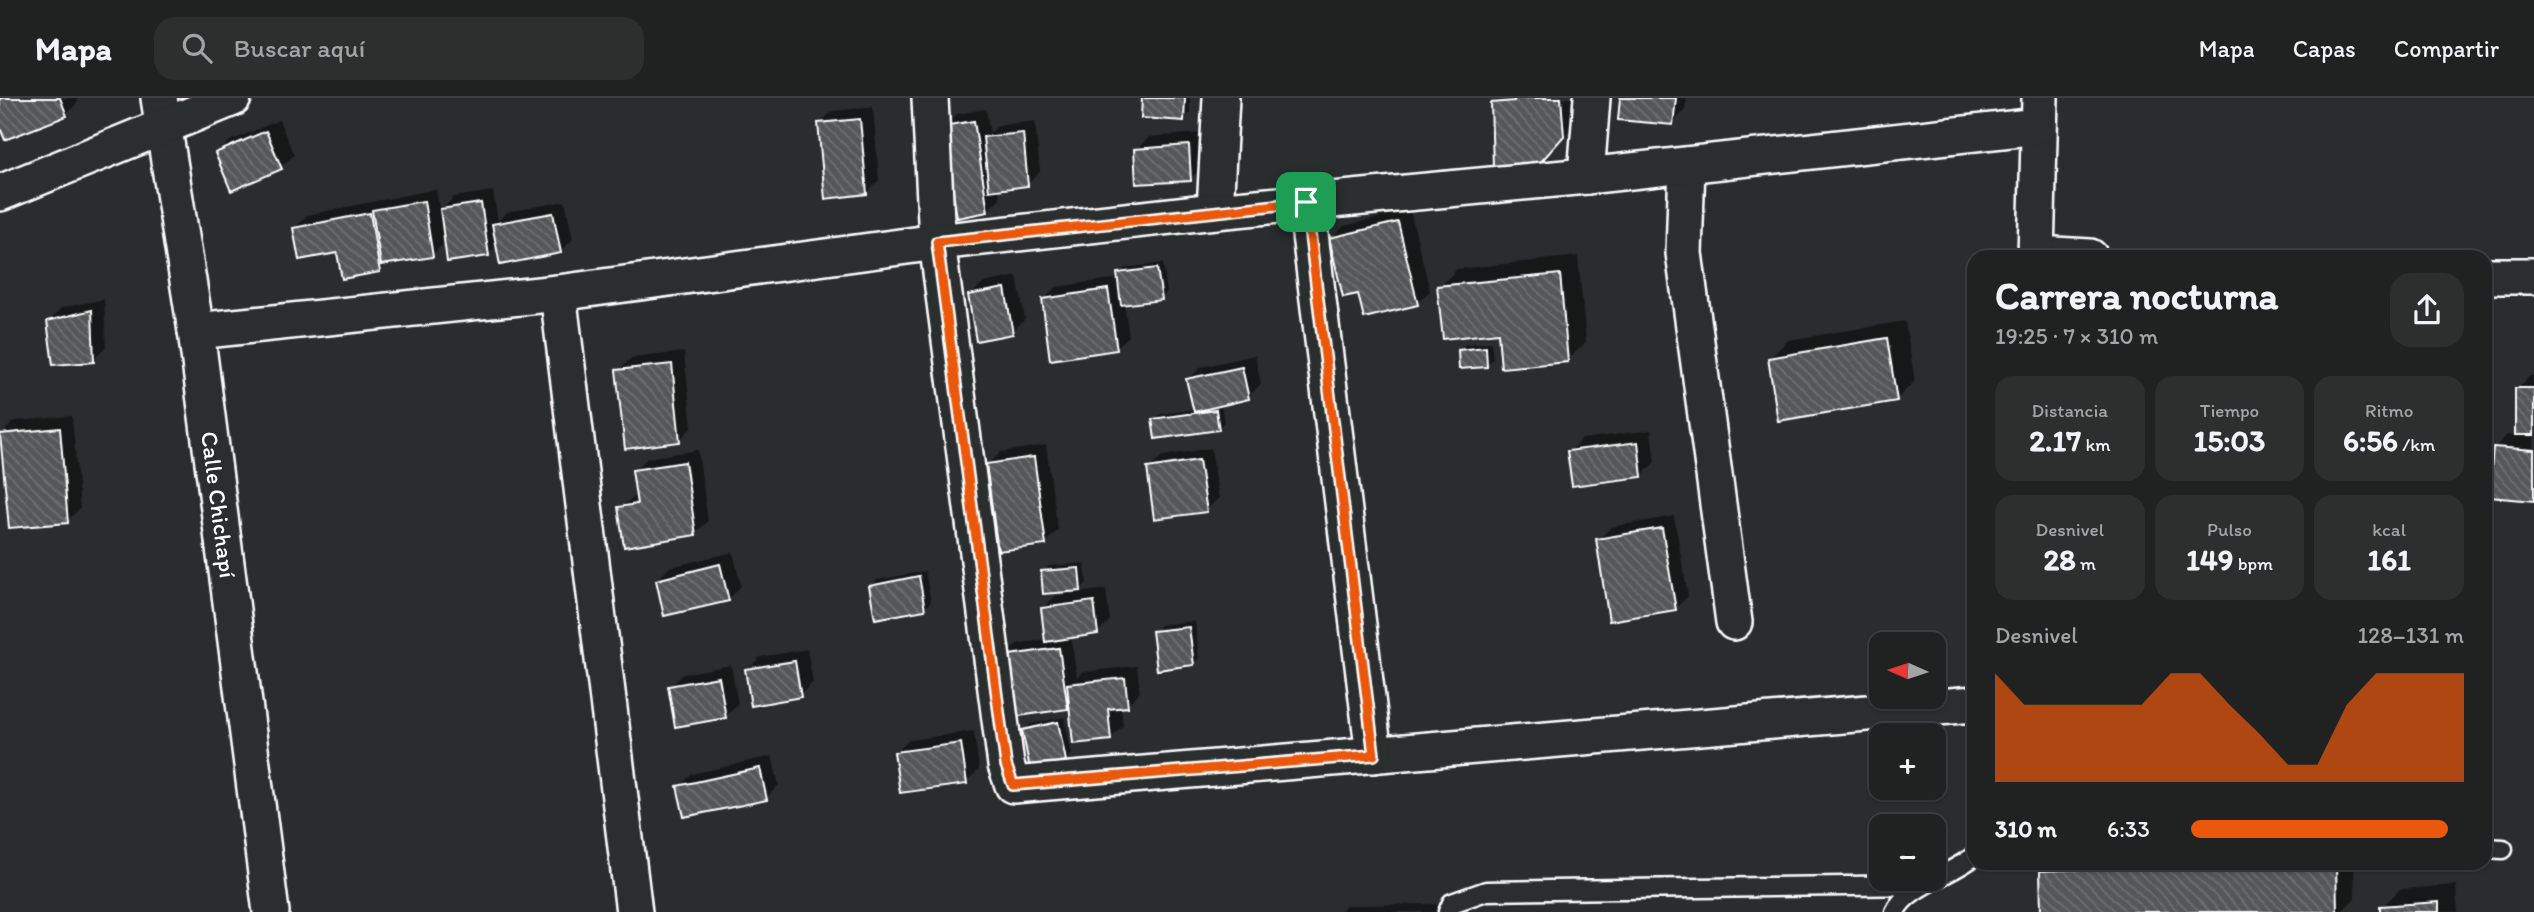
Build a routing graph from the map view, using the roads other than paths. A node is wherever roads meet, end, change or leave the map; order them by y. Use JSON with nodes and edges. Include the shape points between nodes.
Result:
{"nodes":[{"id":1,"x":233,"y":98,"type":"edge"},
{"id":2,"x":930,"y":98,"type":"edge"},
{"id":3,"x":1221,"y":98,"type":"edge"},
{"id":4,"x":1592,"y":98,"type":"edge"},
{"id":5,"x":2039,"y":112,"type":"edge"},
{"id":6,"x":161,"y":113,"type":"edge"},
{"id":7,"x":1688,"y":165,"type":"junction"},
{"id":8,"x":1586,"y":176,"type":"junction"},
{"id":9,"x":0,"y":193,"type":"edge"},
{"id":10,"x":1306,"y":202,"type":"junction"},
{"id":11,"x":1214,"y":211,"type":"junction"},
{"id":12,"x":937,"y":242,"type":"junction"},
{"id":13,"x":2036,"y":250,"type":"edge"},
{"id":14,"x":2492,"y":276,"type":"edge"},
{"id":15,"x":2534,"y":276,"type":"edge"},
{"id":16,"x":558,"y":293,"type":"junction"},
{"id":17,"x":196,"y":331,"type":"junction"},
{"id":18,"x":1734,"y":622,"type":"dead end"},
{"id":19,"x":1967,"y":706,"type":"edge"},
{"id":20,"x":1374,"y":755,"type":"junction"},
{"id":21,"x":1967,"y":860,"type":"edge"},
{"id":22,"x":1946,"y":872,"type":"edge"},
{"id":23,"x":1869,"y":886,"type":"edge"},
{"id":24,"x":1916,"y":891,"type":"edge"},
{"id":25,"x":271,"y":912,"type":"edge"},
{"id":26,"x":634,"y":912,"type":"edge"},
{"id":27,"x":1448,"y":912,"type":"edge"},
{"id":28,"x":1895,"y":912,"type":"edge"}],
"edges":[{"from":1,"to":6,"type":"street"},
{"from":2,"to":12,"type":"street"},
{"from":3,"to":11,"type":"street"},
{"from":4,"to":8,"type":"street"},
{"from":5,"to":7,"type":"street"},
{"from":5,"to":13,"type":"street"},
{"from":6,"to":9,"type":"street"},
{"from":6,"to":17,"type":"street","name":"Calle Chichapí"},
{"from":7,"to":8,"type":"street"},
{"from":7,"to":18,"type":"street","via":[[1684,253]]},
{"from":8,"to":10,"type":"street"},
{"from":10,"to":11,"type":"street"},
{"from":10,"to":20,"type":"street"},
{"from":11,"to":12,"type":"street"},
{"from":12,"to":16,"type":"street"},
{"from":12,"to":20,"type":"street","via":[[1006,765],[1013,785]]},
{"from":14,"to":15,"type":"street"},
{"from":16,"to":17,"type":"street"},
{"from":16,"to":26,"type":"street"},
{"from":17,"to":25,"type":"street","name":"Calle Chichapí"},
{"from":19,"to":20,"type":"street"},
{"from":21,"to":22,"type":"lane"},
{"from":23,"to":27,"type":"lane","via":[[1486,891],[1452,903]]},
{"from":24,"to":28,"type":"lane"}]}
